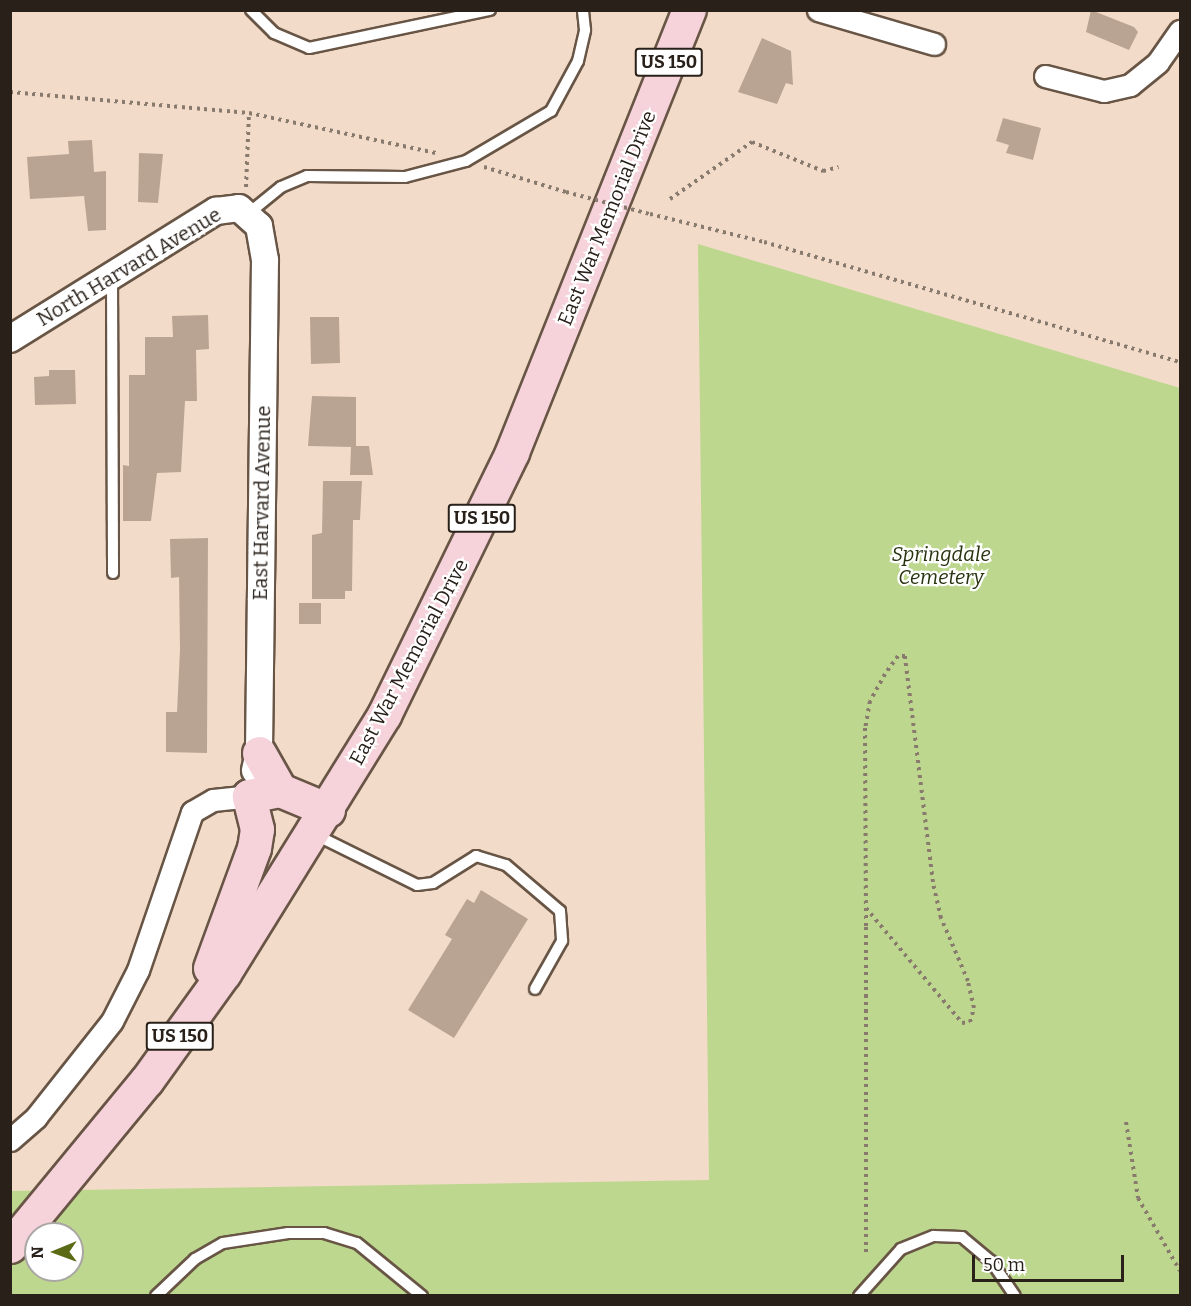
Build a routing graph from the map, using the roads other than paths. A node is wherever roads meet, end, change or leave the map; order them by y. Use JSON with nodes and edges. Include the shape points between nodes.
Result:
{"nodes":[{"id":1,"x":251,"y":10,"type":"edge"},
{"id":2,"x":490,"y":10,"type":"edge"},
{"id":3,"x":582,"y":10,"type":"edge"},
{"id":4,"x":689,"y":10,"type":"edge"},
{"id":5,"x":819,"y":10,"type":"edge"},
{"id":6,"x":1180,"y":31,"type":"edge"},
{"id":7,"x":934,"y":44,"type":"dead end"},
{"id":8,"x":1045,"y":76,"type":"dead end"},
{"id":9,"x":247,"y":212,"type":"junction"},
{"id":10,"x":112,"y":274,"type":"junction"},
{"id":11,"x":10,"y":339,"type":"edge"},
{"id":12,"x":113,"y":573,"type":"dead end"},
{"id":13,"x":259,"y":753,"type":"joint"},
{"id":14,"x":265,"y":793,"type":"junction"},
{"id":15,"x":321,"y":822,"type":"junction"},
{"id":16,"x":535,"y":989,"type":"dead end"},
{"id":17,"x":147,"y":1080,"type":"junction"},
{"id":18,"x":10,"y":1140,"type":"edge"},
{"id":19,"x":10,"y":1246,"type":"edge"},
{"id":20,"x":156,"y":1296,"type":"edge"},
{"id":21,"x":422,"y":1296,"type":"edge"},
{"id":22,"x":859,"y":1296,"type":"edge"},
{"id":23,"x":1015,"y":1296,"type":"edge"}],
"edges":[{"from":1,"to":2,"type":"lane","via":[[274,33],[309,48]]},
{"from":3,"to":9,"type":"lane","via":[[585,30],[578,61],[551,111],[466,161],[405,177],[307,176],[281,187]]},
{"from":4,"to":15,"type":"highway","name":"East War Memorial Drive","number":"US 150","via":[[497,486],[411,665]]},
{"from":5,"to":7,"type":"street"},
{"from":6,"to":8,"type":"street","via":[[1149,71],[1116,89],[1083,89]]},
{"from":9,"to":10,"type":"street","name":"North Harvard Avenue","via":[[229,207],[208,215]]},
{"from":9,"to":13,"type":"street","name":"East Harvard Avenue","via":[[262,230],[265,250]]},
{"from":10,"to":11,"type":"street","name":"North Harvard Avenue"},
{"from":10,"to":12,"type":"lane"},
{"from":13,"to":14,"type":"highway"},
{"from":14,"to":15,"type":"highway"},
{"from":14,"to":17,"type":"highway","via":[[239,899],[200,990]]},
{"from":14,"to":18,"type":"street","via":[[213,800],[192,812],[138,970],[116,1012],[57,1093]]},
{"from":15,"to":16,"type":"lane","via":[[417,885],[433,883],[476,856],[506,865],[560,910],[562,941]]},
{"from":15,"to":17,"type":"highway","name":"East War Memorial Drive","number":"US 150","via":[[243,945]]},
{"from":17,"to":19,"type":"highway","name":"East War Memorial Drive","number":"US 150"},
{"from":20,"to":21,"type":"lane","via":[[195,1259],[223,1243],[288,1233],[324,1233],[357,1243]]},
{"from":22,"to":23,"type":"lane","via":[[901,1249],[934,1236],[962,1237],[991,1261]]}]}
